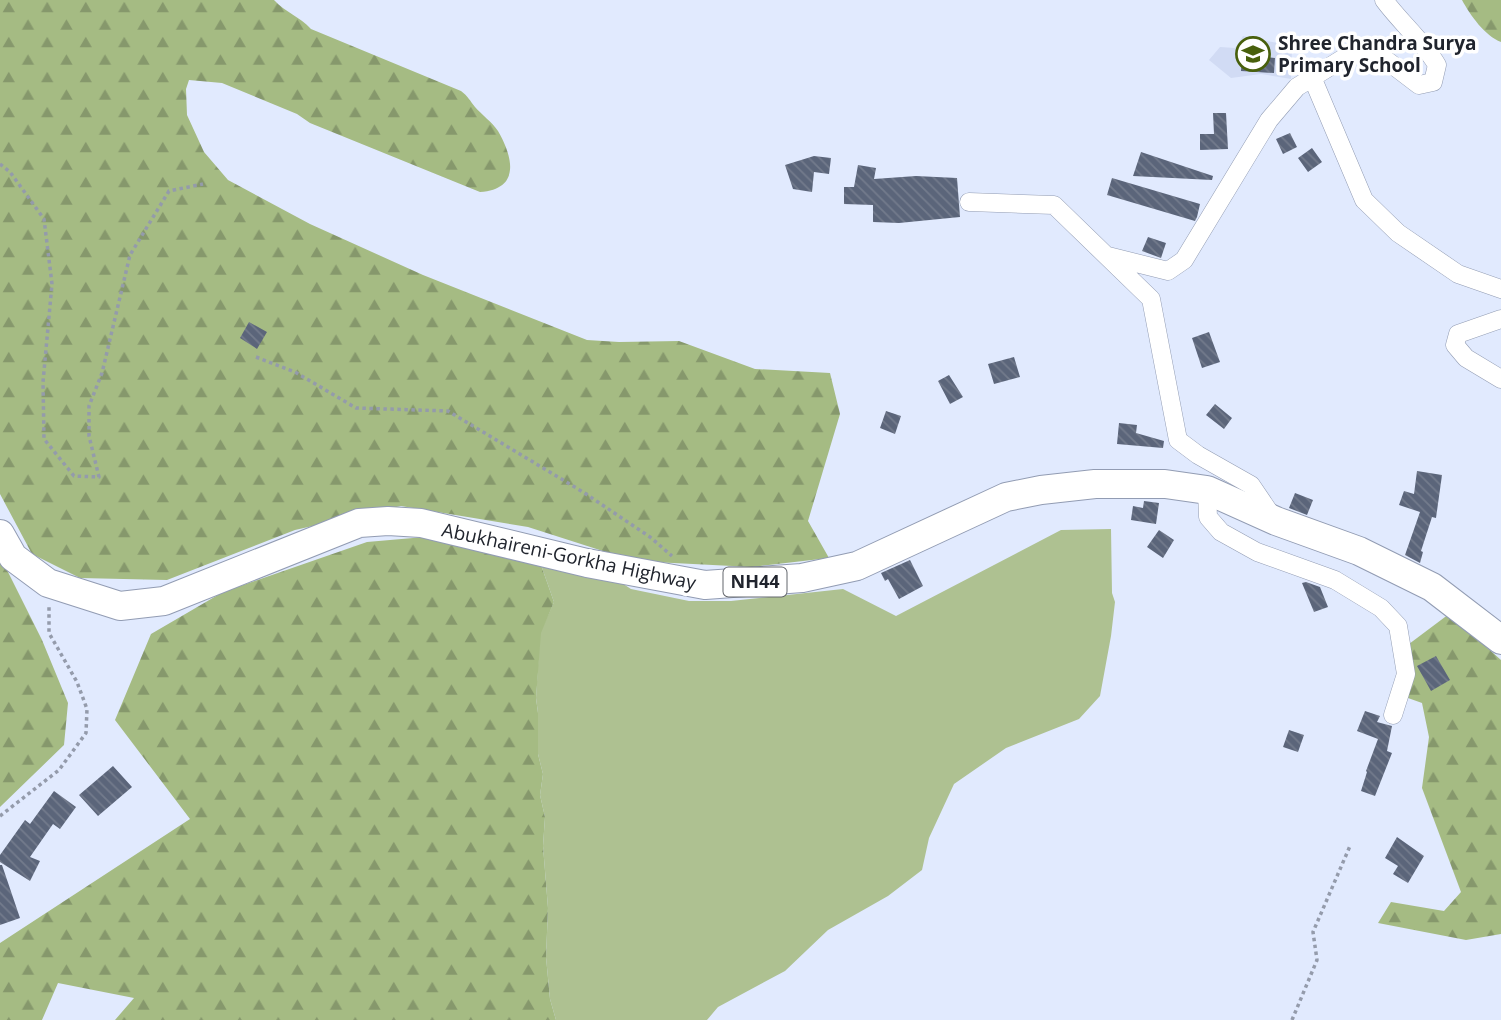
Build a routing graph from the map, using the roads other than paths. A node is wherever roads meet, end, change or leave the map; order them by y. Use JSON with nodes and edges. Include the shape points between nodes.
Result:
{"nodes":[{"id":1,"x":1384,"y":0,"type":"edge"},
{"id":2,"x":1312,"y":78,"type":"junction"},
{"id":3,"x":969,"y":202,"type":"dead end"},
{"id":4,"x":1108,"y":256,"type":"junction"},
{"id":5,"x":1501,"y":289,"type":"edge"},
{"id":6,"x":1501,"y":319,"type":"edge"},
{"id":7,"x":1501,"y":379,"type":"edge"},
{"id":8,"x":1207,"y":490,"type":"junction"},
{"id":9,"x":1276,"y":522,"type":"junction"},
{"id":10,"x":0,"y":534,"type":"edge"},
{"id":11,"x":1501,"y":640,"type":"edge"},
{"id":12,"x":1393,"y":715,"type":"dead end"}],
"edges":[{"from":1,"to":2,"type":"street","via":[[1427,48],[1437,65],[1433,82],[1419,85],[1377,53],[1355,51]]},
{"from":2,"to":4,"type":"street","via":[[1297,87],[1269,120],[1184,260],[1168,271]]},
{"from":2,"to":5,"type":"street","via":[[1364,200],[1398,233],[1458,274]]},
{"from":3,"to":4,"type":"street","via":[[1054,205]]},
{"from":4,"to":9,"type":"street","via":[[1151,299],[1178,440],[1251,485]]},
{"from":6,"to":7,"type":"street","via":[[1458,334],[1455,345],[1466,358]]},
{"from":8,"to":9,"type":"main road","name":"Abukhaireni-Gorkha Highway","number":"NH44"},
{"from":8,"to":10,"type":"main road","name":"Abukhaireni-Gorkha Highway","number":"NH44","via":[[1164,484],[1041,490],[1006,497],[857,566],[802,578],[705,585],[587,563],[421,523],[387,521],[359,523],[164,601],[120,606],[48,583],[13,557]]},
{"from":8,"to":12,"type":"street","via":[[1208,517],[1221,533],[1257,552],[1335,580],[1381,608],[1398,626],[1406,674]]},
{"from":9,"to":11,"type":"main road","name":"Abukhaireni-Gorkha Highway","number":"NH44","via":[[1359,551],[1432,587]]}]}
